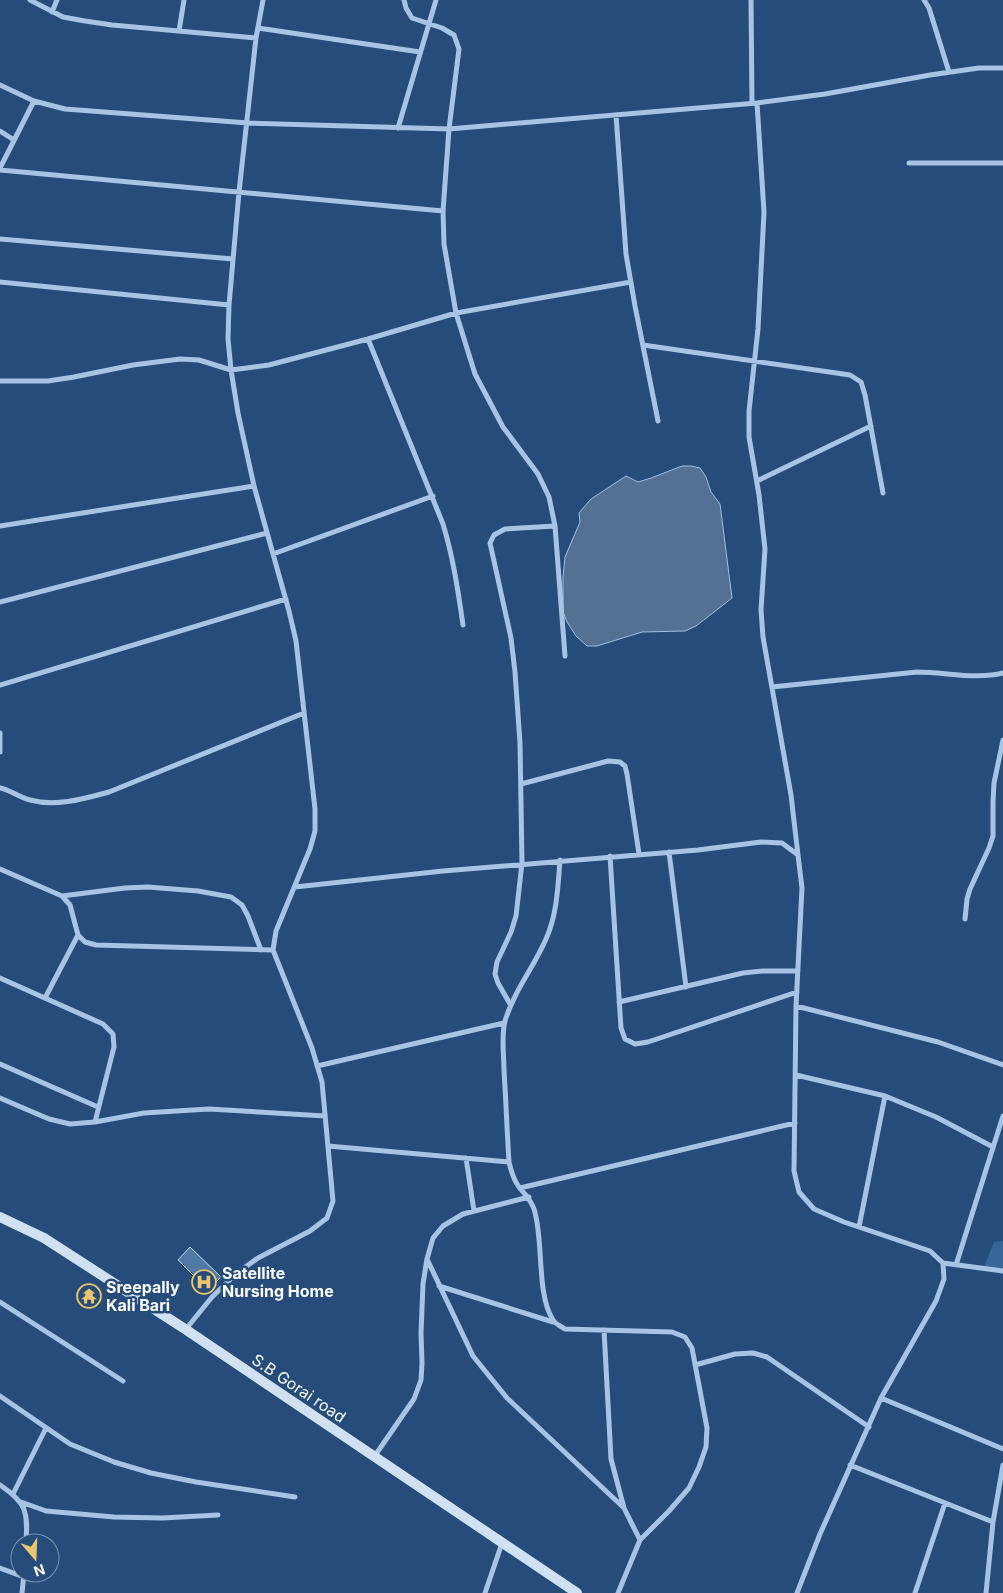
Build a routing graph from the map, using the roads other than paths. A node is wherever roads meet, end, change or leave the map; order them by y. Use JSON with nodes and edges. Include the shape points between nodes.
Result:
{"nodes":[{"id":1,"x":30,"y":0,"type":"edge"},
{"id":2,"x":58,"y":0,"type":"edge"},
{"id":3,"x":184,"y":0,"type":"edge"},
{"id":4,"x":263,"y":0,"type":"edge"},
{"id":5,"x":404,"y":0,"type":"edge"},
{"id":6,"x":436,"y":0,"type":"edge"},
{"id":7,"x":751,"y":0,"type":"edge"},
{"id":8,"x":924,"y":0,"type":"edge"},
{"id":9,"x":52,"y":12,"type":"junction"},
{"id":10,"x":428,"y":24,"type":"junction"},
{"id":11,"x":258,"y":28,"type":"junction"},
{"id":12,"x":179,"y":31,"type":"junction"},
{"id":13,"x":256,"y":38,"type":"junction"},
{"id":14,"x":420,"y":52,"type":"junction"},
{"id":15,"x":1003,"y":68,"type":"edge"},
{"id":16,"x":949,"y":72,"type":"junction"},
{"id":17,"x":0,"y":85,"type":"edge"},
{"id":18,"x":34,"y":101,"type":"junction"},
{"id":19,"x":754,"y":103,"type":"junction"},
{"id":20,"x":616,"y":115,"type":"junction"},
{"id":21,"x":248,"y":123,"type":"junction"},
{"id":22,"x":398,"y":128,"type":"junction"},
{"id":23,"x":449,"y":129,"type":"junction"},
{"id":24,"x":0,"y":131,"type":"edge"},
{"id":25,"x":14,"y":140,"type":"junction"},
{"id":26,"x":1003,"y":162,"type":"edge"},
{"id":27,"x":909,"y":163,"type":"dead end"},
{"id":28,"x":0,"y":169,"type":"edge"},
{"id":29,"x":239,"y":192,"type":"junction"},
{"id":30,"x":443,"y":211,"type":"junction"},
{"id":31,"x":0,"y":239,"type":"edge"},
{"id":32,"x":233,"y":259,"type":"junction"},
{"id":33,"x":0,"y":282,"type":"edge"},
{"id":34,"x":631,"y":282,"type":"junction"},
{"id":35,"x":229,"y":305,"type":"junction"},
{"id":36,"x":456,"y":313,"type":"junction"},
{"id":37,"x":368,"y":339,"type":"junction"},
{"id":38,"x":642,"y":345,"type":"junction"},
{"id":39,"x":755,"y":361,"type":"junction"},
{"id":40,"x":230,"y":370,"type":"junction"},
{"id":41,"x":0,"y":382,"type":"edge"},
{"id":42,"x":658,"y":421,"type":"dead end"},
{"id":43,"x":871,"y":426,"type":"junction"},
{"id":44,"x":757,"y":481,"type":"junction"},
{"id":45,"x":254,"y":486,"type":"junction"},
{"id":46,"x":883,"y":493,"type":"dead end"},
{"id":47,"x":433,"y":496,"type":"junction"},
{"id":48,"x":0,"y":526,"type":"edge"},
{"id":49,"x":555,"y":526,"type":"junction"},
{"id":50,"x":267,"y":533,"type":"junction"},
{"id":51,"x":273,"y":554,"type":"junction"},
{"id":52,"x":286,"y":599,"type":"junction"},
{"id":53,"x":0,"y":602,"type":"edge"},
{"id":54,"x":463,"y":625,"type":"dead end"},
{"id":55,"x":565,"y":656,"type":"dead end"},
{"id":56,"x":1003,"y":673,"type":"edge"},
{"id":57,"x":0,"y":685,"type":"edge"},
{"id":58,"x":772,"y":687,"type":"junction"},
{"id":59,"x":304,"y":713,"type":"junction"},
{"id":60,"x":0,"y":733,"type":"edge"},
{"id":61,"x":1003,"y":740,"type":"edge"},
{"id":62,"x":0,"y":752,"type":"edge"},
{"id":63,"x":520,"y":784,"type":"junction"},
{"id":64,"x":0,"y":788,"type":"edge"},
{"id":65,"x":669,"y":852,"type":"junction"},
{"id":66,"x":639,"y":854,"type":"junction"},
{"id":67,"x":798,"y":855,"type":"junction"},
{"id":68,"x":610,"y":856,"type":"junction"},
{"id":69,"x":560,"y":860,"type":"junction"},
{"id":70,"x":522,"y":863,"type":"junction"},
{"id":71,"x":0,"y":869,"type":"edge"},
{"id":72,"x":295,"y":887,"type":"junction"},
{"id":73,"x":62,"y":896,"type":"junction"},
{"id":74,"x":965,"y":919,"type":"dead end"},
{"id":75,"x":78,"y":935,"type":"junction"},
{"id":76,"x":261,"y":950,"type":"junction"},
{"id":77,"x":273,"y":950,"type":"junction"},
{"id":78,"x":798,"y":971,"type":"junction"},
{"id":79,"x":0,"y":978,"type":"edge"},
{"id":80,"x":686,"y":987,"type":"junction"},
{"id":81,"x":797,"y":992,"type":"junction"},
{"id":82,"x":45,"y":998,"type":"junction"},
{"id":83,"x":619,"y":1002,"type":"junction"},
{"id":84,"x":510,"y":1004,"type":"junction"},
{"id":85,"x":796,"y":1006,"type":"junction"},
{"id":86,"x":504,"y":1023,"type":"junction"},
{"id":87,"x":0,"y":1064,"type":"edge"},
{"id":88,"x":1003,"y":1065,"type":"edge"},
{"id":89,"x":317,"y":1066,"type":"junction"},
{"id":90,"x":796,"y":1075,"type":"junction"},
{"id":91,"x":886,"y":1096,"type":"junction"},
{"id":92,"x":0,"y":1098,"type":"edge"},
{"id":93,"x":98,"y":1107,"type":"junction"},
{"id":94,"x":324,"y":1116,"type":"junction"},
{"id":95,"x":1003,"y":1116,"type":"edge"},
{"id":96,"x":94,"y":1122,"type":"junction"},
{"id":97,"x":795,"y":1123,"type":"junction"},
{"id":98,"x":328,"y":1146,"type":"junction"},
{"id":99,"x":993,"y":1147,"type":"junction"},
{"id":100,"x":466,"y":1158,"type":"junction"},
{"id":101,"x":509,"y":1162,"type":"junction"},
{"id":102,"x":520,"y":1188,"type":"junction"},
{"id":103,"x":530,"y":1197,"type":"junction"},
{"id":104,"x":474,"y":1211,"type":"junction"},
{"id":105,"x":0,"y":1217,"type":"edge"},
{"id":106,"x":859,"y":1227,"type":"junction"},
{"id":107,"x":426,"y":1259,"type":"junction"},
{"id":108,"x":943,"y":1263,"type":"junction"},
{"id":109,"x":956,"y":1265,"type":"junction"},
{"id":110,"x":1003,"y":1271,"type":"edge"},
{"id":111,"x":439,"y":1286,"type":"junction"},
{"id":112,"x":0,"y":1302,"type":"edge"},
{"id":113,"x":554,"y":1322,"type":"junction"},
{"id":114,"x":185,"y":1329,"type":"junction"},
{"id":115,"x":604,"y":1330,"type":"junction"},
{"id":116,"x":695,"y":1365,"type":"junction"},
{"id":117,"x":123,"y":1381,"type":"dead end"},
{"id":118,"x":0,"y":1396,"type":"edge"},
{"id":119,"x":881,"y":1398,"type":"junction"},
{"id":120,"x":869,"y":1427,"type":"junction"},
{"id":121,"x":46,"y":1428,"type":"junction"},
{"id":122,"x":1003,"y":1448,"type":"edge"},
{"id":123,"x":374,"y":1457,"type":"junction"},
{"id":124,"x":850,"y":1465,"type":"junction"},
{"id":125,"x":1003,"y":1466,"type":"edge"},
{"id":126,"x":0,"y":1485,"type":"edge"},
{"id":127,"x":13,"y":1494,"type":"junction"},
{"id":128,"x":295,"y":1497,"type":"dead end"},
{"id":129,"x":21,"y":1502,"type":"junction"},
{"id":130,"x":945,"y":1503,"type":"junction"},
{"id":131,"x":624,"y":1508,"type":"junction"},
{"id":132,"x":218,"y":1515,"type":"dead end"},
{"id":133,"x":993,"y":1522,"type":"junction"},
{"id":134,"x":27,"y":1533,"type":"edge"},
{"id":135,"x":640,"y":1540,"type":"junction"},
{"id":136,"x":502,"y":1543,"type":"junction"},
{"id":137,"x":485,"y":1593,"type":"edge"},
{"id":138,"x":576,"y":1593,"type":"edge"},
{"id":139,"x":618,"y":1593,"type":"edge"},
{"id":140,"x":798,"y":1593,"type":"edge"},
{"id":141,"x":916,"y":1593,"type":"edge"},
{"id":142,"x":986,"y":1593,"type":"edge"}],
"edges":[{"from":1,"to":9,"type":"street"},
{"from":2,"to":9,"type":"street"},
{"from":3,"to":12,"type":"street"},
{"from":4,"to":11,"type":"street"},
{"from":5,"to":10,"type":"street","via":[[412,18]]},
{"from":6,"to":10,"type":"street"},
{"from":7,"to":19,"type":"street"},
{"from":8,"to":16,"type":"street"},
{"from":9,"to":12,"type":"street","via":[[62,17],[112,26]]},
{"from":10,"to":14,"type":"street"},
{"from":10,"to":23,"type":"street","via":[[454,35],[459,49]]},
{"from":11,"to":13,"type":"street"},
{"from":11,"to":14,"type":"street"},
{"from":12,"to":13,"type":"street"},
{"from":13,"to":21,"type":"street"},
{"from":14,"to":22,"type":"street"},
{"from":15,"to":16,"type":"street"},
{"from":16,"to":19,"type":"street"},
{"from":17,"to":18,"type":"street"},
{"from":18,"to":21,"type":"street","via":[[65,108]]},
{"from":18,"to":25,"type":"street"},
{"from":19,"to":20,"type":"street"},
{"from":19,"to":39,"type":"street","via":[[764,212]]},
{"from":20,"to":23,"type":"street"},
{"from":20,"to":34,"type":"street"},
{"from":21,"to":22,"type":"street"},
{"from":21,"to":29,"type":"street"},
{"from":22,"to":23,"type":"street"},
{"from":23,"to":30,"type":"street"},
{"from":24,"to":25,"type":"street"},
{"from":25,"to":28,"type":"street"},
{"from":26,"to":27,"type":"street"},
{"from":28,"to":29,"type":"street"},
{"from":29,"to":30,"type":"street"},
{"from":29,"to":32,"type":"street"},
{"from":30,"to":36,"type":"street","via":[[444,244]]},
{"from":31,"to":32,"type":"street"},
{"from":32,"to":35,"type":"street"},
{"from":33,"to":35,"type":"street"},
{"from":34,"to":36,"type":"street"},
{"from":34,"to":38,"type":"street"},
{"from":35,"to":40,"type":"street"},
{"from":36,"to":37,"type":"street"},
{"from":36,"to":49,"type":"street","via":[[475,374],[503,427],[538,474],[549,497]]},
{"from":37,"to":40,"type":"street","via":[[276,363]]},
{"from":37,"to":47,"type":"street"},
{"from":38,"to":39,"type":"street"},
{"from":38,"to":42,"type":"street"},
{"from":39,"to":43,"type":"street","via":[[850,375],[861,382]]},
{"from":39,"to":44,"type":"street","via":[[749,437]]},
{"from":40,"to":41,"type":"street","via":[[199,360],[180,359],[74,378]]},
{"from":40,"to":45,"type":"street"},
{"from":43,"to":44,"type":"street"},
{"from":43,"to":46,"type":"street"},
{"from":44,"to":58,"type":"street","via":[[765,549],[761,610]]},
{"from":45,"to":48,"type":"street"},
{"from":45,"to":50,"type":"street"},
{"from":47,"to":51,"type":"street"},
{"from":47,"to":54,"type":"street","via":[[451,551]]},
{"from":49,"to":55,"type":"street"},
{"from":49,"to":63,"type":"street","via":[[506,529],[494,535],[490,544],[512,647]]},
{"from":50,"to":51,"type":"street"},
{"from":50,"to":53,"type":"street"},
{"from":51,"to":52,"type":"street"},
{"from":52,"to":57,"type":"street"},
{"from":52,"to":59,"type":"street","via":[[296,641]]},
{"from":56,"to":58,"type":"street","via":[[984,676],[917,672]]},
{"from":58,"to":67,"type":"street","via":[[792,795]]},
{"from":59,"to":64,"type":"street","via":[[109,792],[80,800],[49,803],[29,800]]},
{"from":59,"to":72,"type":"street","via":[[315,831]]},
{"from":60,"to":62,"type":"street"},
{"from":61,"to":74,"type":"street","via":[[994,783],[993,836],[970,889]]},
{"from":63,"to":66,"type":"street","via":[[608,761],[620,762],[627,774]]},
{"from":63,"to":70,"type":"street"},
{"from":65,"to":66,"type":"street"},
{"from":65,"to":67,"type":"street","via":[[761,842],[782,844]]},
{"from":65,"to":80,"type":"street"},
{"from":66,"to":68,"type":"street"},
{"from":67,"to":78,"type":"street","via":[[802,888]]},
{"from":68,"to":69,"type":"street"},
{"from":68,"to":83,"type":"street"},
{"from":69,"to":70,"type":"street"},
{"from":69,"to":84,"type":"street","via":[[556,898],[546,939]]},
{"from":70,"to":72,"type":"street"},
{"from":70,"to":84,"type":"street","via":[[516,916],[495,974]]},
{"from":71,"to":73,"type":"street"},
{"from":72,"to":77,"type":"street","via":[[276,931]]},
{"from":73,"to":75,"type":"street","via":[[70,905]]},
{"from":73,"to":76,"type":"street","via":[[148,887],[231,897],[245,910]]},
{"from":75,"to":76,"type":"street","via":[[85,942],[96,944]]},
{"from":75,"to":82,"type":"street"},
{"from":76,"to":77,"type":"street"},
{"from":77,"to":89,"type":"street"},
{"from":78,"to":80,"type":"street","via":[[743,973]]},
{"from":78,"to":81,"type":"street"},
{"from":79,"to":82,"type":"street"},
{"from":80,"to":83,"type":"street"},
{"from":81,"to":83,"type":"street","via":[[635,1044],[625,1039]]},
{"from":81,"to":85,"type":"street"},
{"from":82,"to":93,"type":"street","via":[[103,1024],[113,1034],[114,1047]]},
{"from":84,"to":86,"type":"street"},
{"from":85,"to":88,"type":"street","via":[[938,1042]]},
{"from":85,"to":90,"type":"street"},
{"from":86,"to":89,"type":"street"},
{"from":86,"to":101,"type":"street"},
{"from":87,"to":93,"type":"street"},
{"from":89,"to":94,"type":"street","via":[[322,1082]]},
{"from":90,"to":91,"type":"street"},
{"from":90,"to":97,"type":"street"},
{"from":91,"to":99,"type":"street","via":[[936,1117]]},
{"from":91,"to":106,"type":"street"},
{"from":92,"to":96,"type":"street","via":[[49,1120],[70,1124]]},
{"from":93,"to":96,"type":"street"},
{"from":94,"to":96,"type":"street","via":[[210,1109],[144,1113]]},
{"from":94,"to":98,"type":"street"},
{"from":95,"to":99,"type":"street"},
{"from":97,"to":102,"type":"street"},
{"from":97,"to":106,"type":"street","via":[[794,1171],[799,1192],[814,1209]]},
{"from":98,"to":100,"type":"street"},
{"from":98,"to":114,"type":"street","via":[[334,1201],[327,1218],[237,1273]]},
{"from":99,"to":109,"type":"street"},
{"from":100,"to":101,"type":"street"},
{"from":100,"to":104,"type":"street"},
{"from":101,"to":102,"type":"street","via":[[512,1176]]},
{"from":102,"to":103,"type":"street"},
{"from":103,"to":104,"type":"street"},
{"from":103,"to":113,"type":"street","via":[[536,1218],[544,1294]]},
{"from":104,"to":107,"type":"street","via":[[443,1226],[433,1238]]},
{"from":105,"to":114,"type":"street","name":"S.B Gorai road","via":[[44,1238]]},
{"from":106,"to":108,"type":"street","via":[[930,1251]]},
{"from":107,"to":111,"type":"street"},
{"from":107,"to":123,"type":"street","via":[[421,1380],[414,1399]]},
{"from":108,"to":109,"type":"street"},
{"from":108,"to":119,"type":"street","via":[[944,1279],[936,1301]]},
{"from":109,"to":110,"type":"street"},
{"from":111,"to":113,"type":"street"},
{"from":111,"to":131,"type":"street","via":[[473,1356],[490,1379]]},
{"from":112,"to":117,"type":"street"},
{"from":113,"to":115,"type":"street","via":[[565,1329]]},
{"from":114,"to":123,"type":"street","name":"S.B Gorai road"},
{"from":115,"to":116,"type":"street","via":[[672,1332],[685,1337],[692,1348]]},
{"from":115,"to":131,"type":"street","via":[[611,1459]]},
{"from":116,"to":120,"type":"street","via":[[735,1354],[753,1353],[766,1357]]},
{"from":116,"to":135,"type":"street","via":[[707,1428],[706,1447],[689,1488]]},
{"from":118,"to":121,"type":"street"},
{"from":119,"to":120,"type":"street"},
{"from":119,"to":122,"type":"street"},
{"from":120,"to":124,"type":"street"},
{"from":121,"to":127,"type":"street"},
{"from":121,"to":128,"type":"street","via":[[70,1444],[151,1473]]},
{"from":123,"to":136,"type":"street","name":"S.B Gorai road"},
{"from":124,"to":130,"type":"street"},
{"from":124,"to":140,"type":"street"},
{"from":125,"to":133,"type":"street"},
{"from":126,"to":127,"type":"street"},
{"from":127,"to":129,"type":"street"},
{"from":129,"to":132,"type":"street","via":[[46,1511],[114,1517]]},
{"from":129,"to":134,"type":"street","via":[[26,1512]]},
{"from":130,"to":133,"type":"street"},
{"from":130,"to":141,"type":"street"},
{"from":131,"to":135,"type":"street"},
{"from":133,"to":142,"type":"street"},
{"from":135,"to":139,"type":"street"},
{"from":136,"to":137,"type":"street"},
{"from":136,"to":138,"type":"street","name":"S.B Gorai road"}]}
